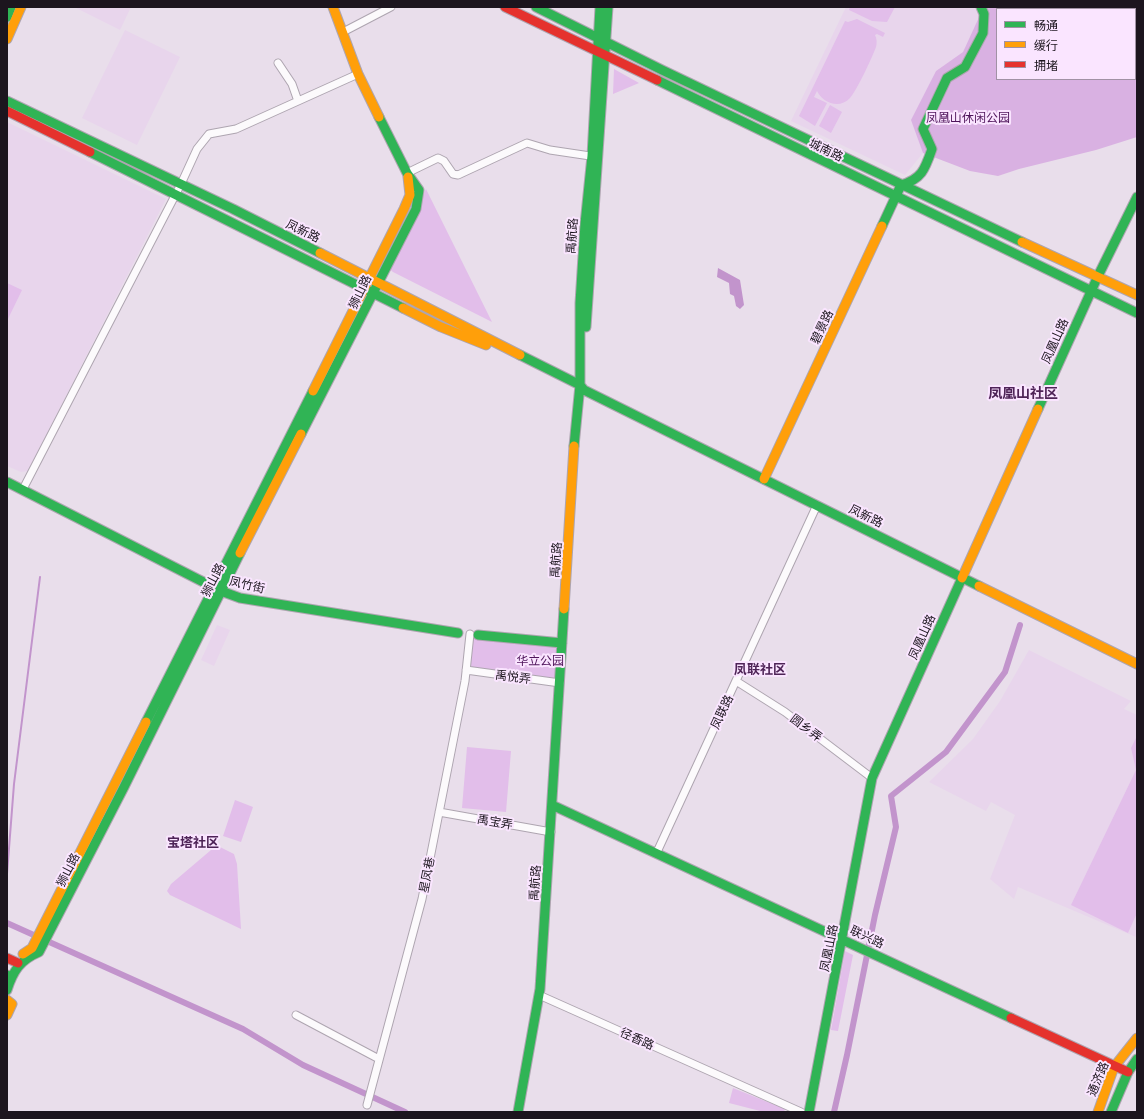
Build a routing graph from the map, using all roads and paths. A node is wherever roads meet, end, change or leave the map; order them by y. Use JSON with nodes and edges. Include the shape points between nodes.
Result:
{"nodes":[{"id":1,"x":11,"y":7,"type":"edge"},
{"id":2,"x":21,"y":7,"type":"edge"},
{"id":3,"x":333,"y":7,"type":"edge"},
{"id":4,"x":391,"y":7,"type":"edge"},
{"id":5,"x":505,"y":7,"type":"edge"},
{"id":6,"x":536,"y":7,"type":"edge"},
{"id":7,"x":600,"y":7,"type":"edge"},
{"id":8,"x":608,"y":7,"type":"edge"},
{"id":9,"x":981,"y":7,"type":"edge"},
{"id":10,"x":7,"y":17,"type":"edge"},
{"id":11,"x":343,"y":32,"type":"junction"},
{"id":12,"x":7,"y":39,"type":"edge"},
{"id":13,"x":602,"y":40,"type":"junction"},
{"id":14,"x":601,"y":53,"type":"junction"},
{"id":15,"x":278,"y":63,"type":"dead end"},
{"id":16,"x":358,"y":74,"type":"junction"},
{"id":17,"x":7,"y":101,"type":"edge"},
{"id":18,"x":298,"y":101,"type":"junction"},
{"id":19,"x":7,"y":111,"type":"edge"},
{"id":20,"x":595,"y":157,"type":"junction"},
{"id":21,"x":407,"y":173,"type":"junction"},
{"id":22,"x":181,"y":184,"type":"junction"},
{"id":23,"x":901,"y":185,"type":"junction"},
{"id":24,"x":176,"y":194,"type":"junction"},
{"id":25,"x":895,"y":197,"type":"junction"},
{"id":26,"x":1137,"y":197,"type":"edge"},
{"id":27,"x":1098,"y":276,"type":"junction"},
{"id":28,"x":370,"y":277,"type":"junction"},
{"id":29,"x":378,"y":282,"type":"junction"},
{"id":30,"x":364,"y":288,"type":"junction"},
{"id":31,"x":1091,"y":291,"type":"junction"},
{"id":32,"x":373,"y":294,"type":"junction"},
{"id":33,"x":1137,"y":295,"type":"edge"},
{"id":34,"x":1137,"y":314,"type":"edge"},
{"id":35,"x":581,"y":388,"type":"junction"},
{"id":36,"x":764,"y":479,"type":"junction"},
{"id":37,"x":7,"y":482,"type":"edge"},
{"id":38,"x":23,"y":489,"type":"junction"},
{"id":39,"x":817,"y":505,"type":"junction"},
{"id":40,"x":962,"y":577,"type":"junction"},
{"id":41,"x":217,"y":589,"type":"junction"},
{"id":42,"x":458,"y":633,"type":"joint"},
{"id":43,"x":474,"y":635,"type":"junction"},
{"id":44,"x":562,"y":643,"type":"junction"},
{"id":45,"x":1137,"y":664,"type":"edge"},
{"id":46,"x":466,"y":670,"type":"junction"},
{"id":47,"x":736,"y":681,"type":"junction"},
{"id":48,"x":560,"y":683,"type":"junction"},
{"id":49,"x":872,"y":778,"type":"junction"},
{"id":50,"x":554,"y":806,"type":"junction"},
{"id":51,"x":439,"y":812,"type":"junction"},
{"id":52,"x":551,"y":832,"type":"junction"},
{"id":53,"x":657,"y":852,"type":"junction"},
{"id":54,"x":843,"y":939,"type":"junction"},
{"id":55,"x":12,"y":961,"type":"edge"},
{"id":56,"x":8,"y":975,"type":"edge"},
{"id":57,"x":7,"y":990,"type":"edge"},
{"id":58,"x":541,"y":996,"type":"junction"},
{"id":59,"x":7,"y":1000,"type":"edge"},
{"id":60,"x":7,"y":1015,"type":"edge"},
{"id":61,"x":296,"y":1015,"type":"dead end"},
{"id":62,"x":1137,"y":1038,"type":"edge"},
{"id":63,"x":379,"y":1059,"type":"junction"},
{"id":64,"x":1137,"y":1059,"type":"edge"},
{"id":65,"x":1114,"y":1067,"type":"junction"},
{"id":66,"x":1128,"y":1072,"type":"junction"},
{"id":67,"x":367,"y":1105,"type":"dead end"},
{"id":68,"x":518,"y":1112,"type":"edge"},
{"id":69,"x":524,"y":1112,"type":"edge"},
{"id":70,"x":801,"y":1112,"type":"edge"},
{"id":71,"x":809,"y":1112,"type":"edge"},
{"id":72,"x":1098,"y":1112,"type":"edge"},
{"id":73,"x":1111,"y":1112,"type":"edge"}],
"edges":[{"from":1,"to":10,"type":"main road"},
{"from":2,"to":12,"type":"main road"},
{"from":3,"to":11,"type":"main road","name":"狮山路"},
{"from":4,"to":11,"type":"street"},
{"from":5,"to":14,"type":"main road","name":"城南路"},
{"from":6,"to":13,"type":"main road","name":"城南路"},
{"from":7,"to":13,"type":"main road","name":"禹航路"},
{"from":8,"to":13,"type":"main road","name":"禹航路"},
{"from":9,"to":23,"type":"main road","via":[[984,14],[983,33],[965,66],[947,78],[923,129],[932,149],[927,164],[915,181]]},
{"from":11,"to":16,"type":"main road","name":"狮山路"},
{"from":13,"to":14,"type":"main road","name":"禹航路"},
{"from":13,"to":23,"type":"main road","name":"城南路"},
{"from":14,"to":20,"type":"main road","name":"禹航路"},
{"from":14,"to":25,"type":"main road","name":"城南路"},
{"from":15,"to":18,"type":"street","via":[[292,84]]},
{"from":16,"to":18,"type":"street"},
{"from":16,"to":21,"type":"main road","name":"狮山路"},
{"from":17,"to":22,"type":"main road","name":"凤新路"},
{"from":18,"to":22,"type":"street","via":[[236,129],[208,134],[197,149]]},
{"from":19,"to":24,"type":"main road","name":"凤新路"},
{"from":20,"to":21,"type":"street","via":[[550,150],[527,143],[458,175],[453,174],[444,161],[438,158]]},
{"from":20,"to":35,"type":"main road","name":"禹航路","via":[[589,291]]},
{"from":21,"to":28,"type":"main road","name":"狮山路","via":[[410,196]]},
{"from":21,"to":29,"type":"main road","name":"狮山路","via":[[419,190],[416,209]]},
{"from":22,"to":24,"type":"street"},
{"from":22,"to":28,"type":"main road","name":"凤新路"},
{"from":23,"to":25,"type":"main road","name":"碧景路"},
{"from":23,"to":27,"type":"main road","name":"城南路"},
{"from":24,"to":30,"type":"main road","name":"凤新路"},
{"from":24,"to":38,"type":"street"},
{"from":25,"to":31,"type":"main road","name":"城南路"},
{"from":25,"to":36,"type":"main road","name":"碧景路"},
{"from":26,"to":27,"type":"main road","name":"凤凰山路"},
{"from":27,"to":31,"type":"main road","name":"凤凰山路"},
{"from":27,"to":33,"type":"main road","name":"城南路"},
{"from":28,"to":29,"type":"main road","name":"凤新路"},
{"from":28,"to":30,"type":"main road","name":"狮山路"},
{"from":29,"to":32,"type":"main road","name":"狮山路"},
{"from":29,"to":35,"type":"main road","name":"凤新路"},
{"from":30,"to":32,"type":"main road","name":"凤新路"},
{"from":30,"to":41,"type":"main road","name":"狮山路"},
{"from":31,"to":34,"type":"main road","name":"城南路"},
{"from":31,"to":40,"type":"main road","name":"凤凰山路"},
{"from":32,"to":35,"type":"main road","name":"凤新路","via":[[441,328],[476,339]]},
{"from":32,"to":41,"type":"main road","name":"狮山路"},
{"from":35,"to":36,"type":"main road","name":"凤新路"},
{"from":35,"to":44,"type":"main road","name":"禹航路","via":[[576,416]]},
{"from":35,"to":50,"type":"main road","name":"禹航路"},
{"from":36,"to":39,"type":"main road","name":"凤新路"},
{"from":37,"to":38,"type":"main road","name":"凤竹街"},
{"from":38,"to":41,"type":"main road","name":"凤竹街"},
{"from":39,"to":40,"type":"main road","name":"凤新路"},
{"from":39,"to":47,"type":"street","name":"凤联路"},
{"from":40,"to":45,"type":"main road","name":"凤新路"},
{"from":40,"to":49,"type":"main road","name":"凤凰山路"},
{"from":41,"to":42,"type":"main road","name":"凤竹街","via":[[240,598]]},
{"from":41,"to":55,"type":"main road","name":"狮山路","via":[[124,787],[36,950],[25,958]]},
{"from":42,"to":43,"type":"street"},
{"from":43,"to":44,"type":"main road"},
{"from":43,"to":46,"type":"street","name":"星凤巷","via":[[469,642]]},
{"from":44,"to":48,"type":"main road","name":"禹航路"},
{"from":46,"to":48,"type":"street","name":"禹悦弄"},
{"from":46,"to":51,"type":"street","name":"星凤巷"},
{"from":47,"to":49,"type":"street","name":"圆乡弄","via":[[785,712]]},
{"from":47,"to":53,"type":"street","name":"凤联路"},
{"from":48,"to":50,"type":"main road","name":"禹航路"},
{"from":49,"to":54,"type":"main road","name":"凤凰山路"},
{"from":50,"to":52,"type":"main road","name":"禹航路"},
{"from":50,"to":53,"type":"main road","name":"联兴路"},
{"from":50,"to":58,"type":"main road","name":"禹航路"},
{"from":51,"to":52,"type":"street","name":"禹宝弄"},
{"from":51,"to":63,"type":"street","name":"星凤巷","via":[[422,899]]},
{"from":52,"to":58,"type":"main road","name":"禹航路"},
{"from":53,"to":54,"type":"main road","name":"联兴路"},
{"from":54,"to":65,"type":"main road","name":"联兴路"},
{"from":54,"to":71,"type":"main road","name":"凤凰山路"},
{"from":55,"to":56,"type":"main road","name":"狮山路"},
{"from":56,"to":57,"type":"main road","name":"狮山路"},
{"from":58,"to":68,"type":"main road","name":"禹航路"},
{"from":58,"to":69,"type":"main road","name":"禹航路"},
{"from":58,"to":70,"type":"street","name":"径香路"},
{"from":59,"to":60,"type":"main road","via":[[12,1004]]},
{"from":61,"to":63,"type":"street"},
{"from":62,"to":65,"type":"main road","name":"通济路"},
{"from":63,"to":67,"type":"street","name":"星凤巷"},
{"from":64,"to":66,"type":"main road","name":"通济路"},
{"from":65,"to":66,"type":"main road","name":"联兴路"},
{"from":65,"to":72,"type":"main road","name":"通济路"},
{"from":66,"to":73,"type":"main road","name":"通济路"}]}
